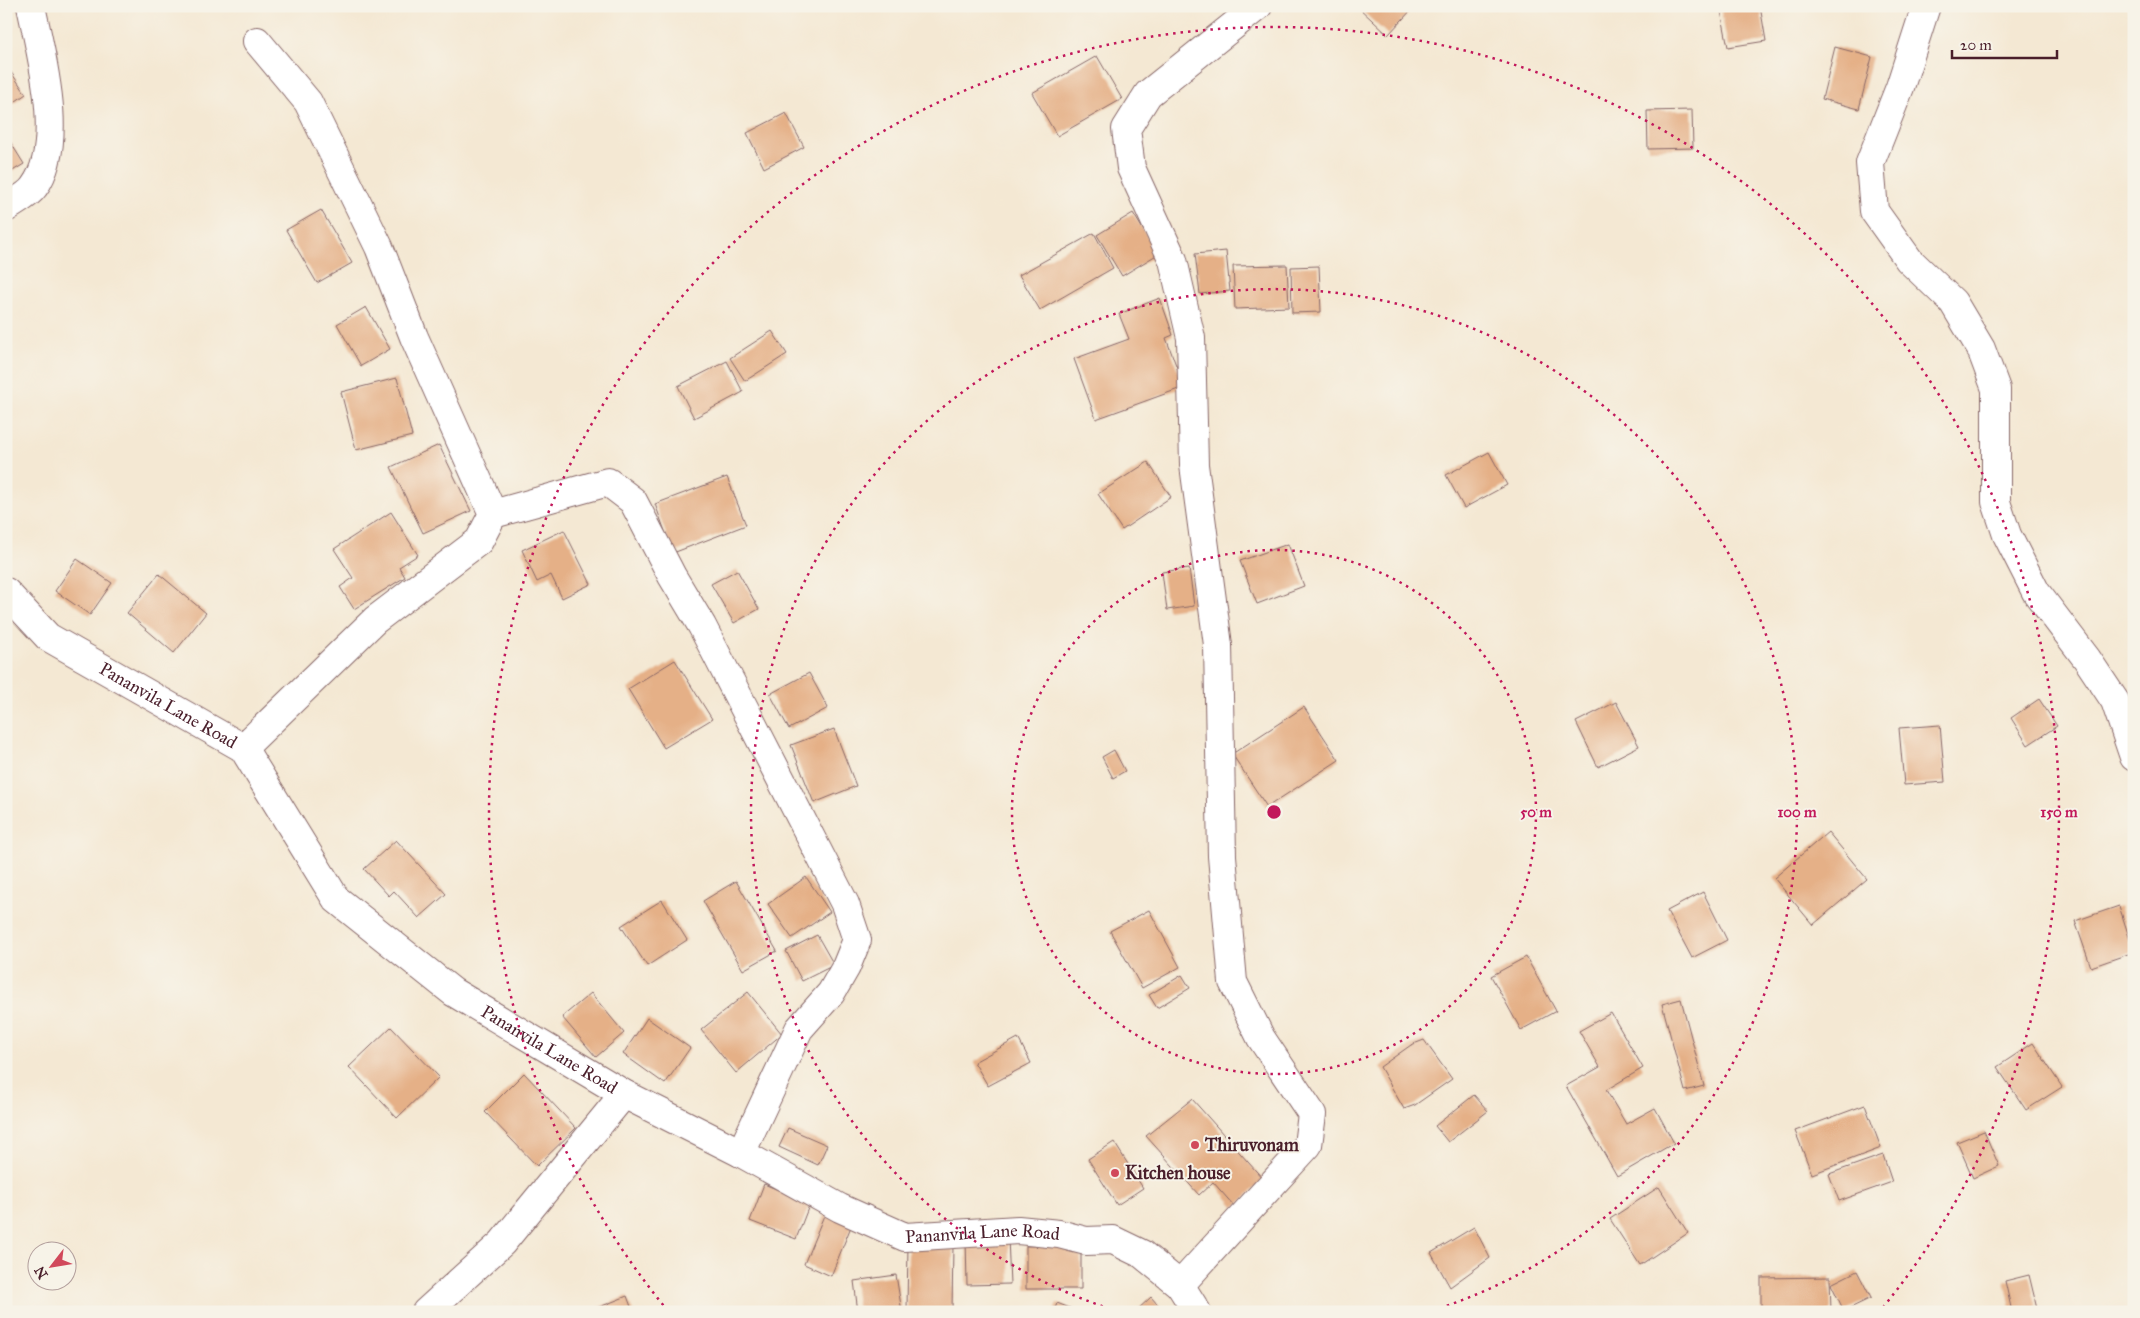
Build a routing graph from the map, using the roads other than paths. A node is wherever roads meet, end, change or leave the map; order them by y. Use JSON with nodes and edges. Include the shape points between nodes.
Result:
{"nodes":[{"id":1,"x":31,"y":6,"type":"edge"},
{"id":2,"x":1258,"y":6,"type":"edge"},
{"id":3,"x":1926,"y":6,"type":"edge"},
{"id":4,"x":257,"y":41,"type":"dead end"},
{"id":5,"x":6,"y":208,"type":"edge"},
{"id":6,"x":493,"y":514,"type":"junction"},
{"id":7,"x":6,"y":592,"type":"edge"},
{"id":8,"x":243,"y":748,"type":"junction"},
{"id":9,"x":2134,"y":757,"type":"edge"},
{"id":10,"x":624,"y":1094,"type":"junction"},
{"id":11,"x":741,"y":1153,"type":"junction"},
{"id":12,"x":1180,"y":1284,"type":"junction"},
{"id":13,"x":426,"y":1312,"type":"edge"},
{"id":14,"x":1198,"y":1312,"type":"edge"}],
"edges":[{"from":1,"to":5,"type":"street","via":[[48,101],[50,137],[44,165],[34,188]]},
{"from":2,"to":12,"type":"street","via":[[1148,94],[1126,128],[1132,168],[1173,260],[1190,338],[1194,465],[1218,645],[1222,856],[1233,982],[1261,1038],[1312,1114],[1308,1145]]},
{"from":3,"to":9,"type":"street","via":[[1900,87],[1870,163],[1874,211],[1909,260],[1953,302],[1981,349],[1996,389],[1996,502],[2007,535],[2036,592],[2115,701]]},
{"from":4,"to":6,"type":"street","via":[[308,102],[379,247],[414,337]]},
{"from":6,"to":8,"type":"street","via":[[479,541],[375,620]]},
{"from":6,"to":11,"type":"street","via":[[608,482],[633,501],[702,626],[845,904],[856,940],[846,967],[832,993],[799,1029]]},
{"from":7,"to":8,"type":"street","name":"Pananvila Lane Road","via":[[48,637]]},
{"from":8,"to":10,"type":"street","name":"Pananvila Lane Road","via":[[336,899],[454,992]]},
{"from":10,"to":11,"type":"street","name":"Pananvila Lane Road"},
{"from":10,"to":13,"type":"street","via":[[502,1243]]},
{"from":11,"to":12,"type":"street","name":"Pananvila Lane Road","via":[[840,1208],[905,1237],[1018,1230],[1059,1234],[1086,1241],[1113,1240],[1142,1254]]},
{"from":12,"to":14,"type":"street","name":"Pananvila Lane Road"}]}
